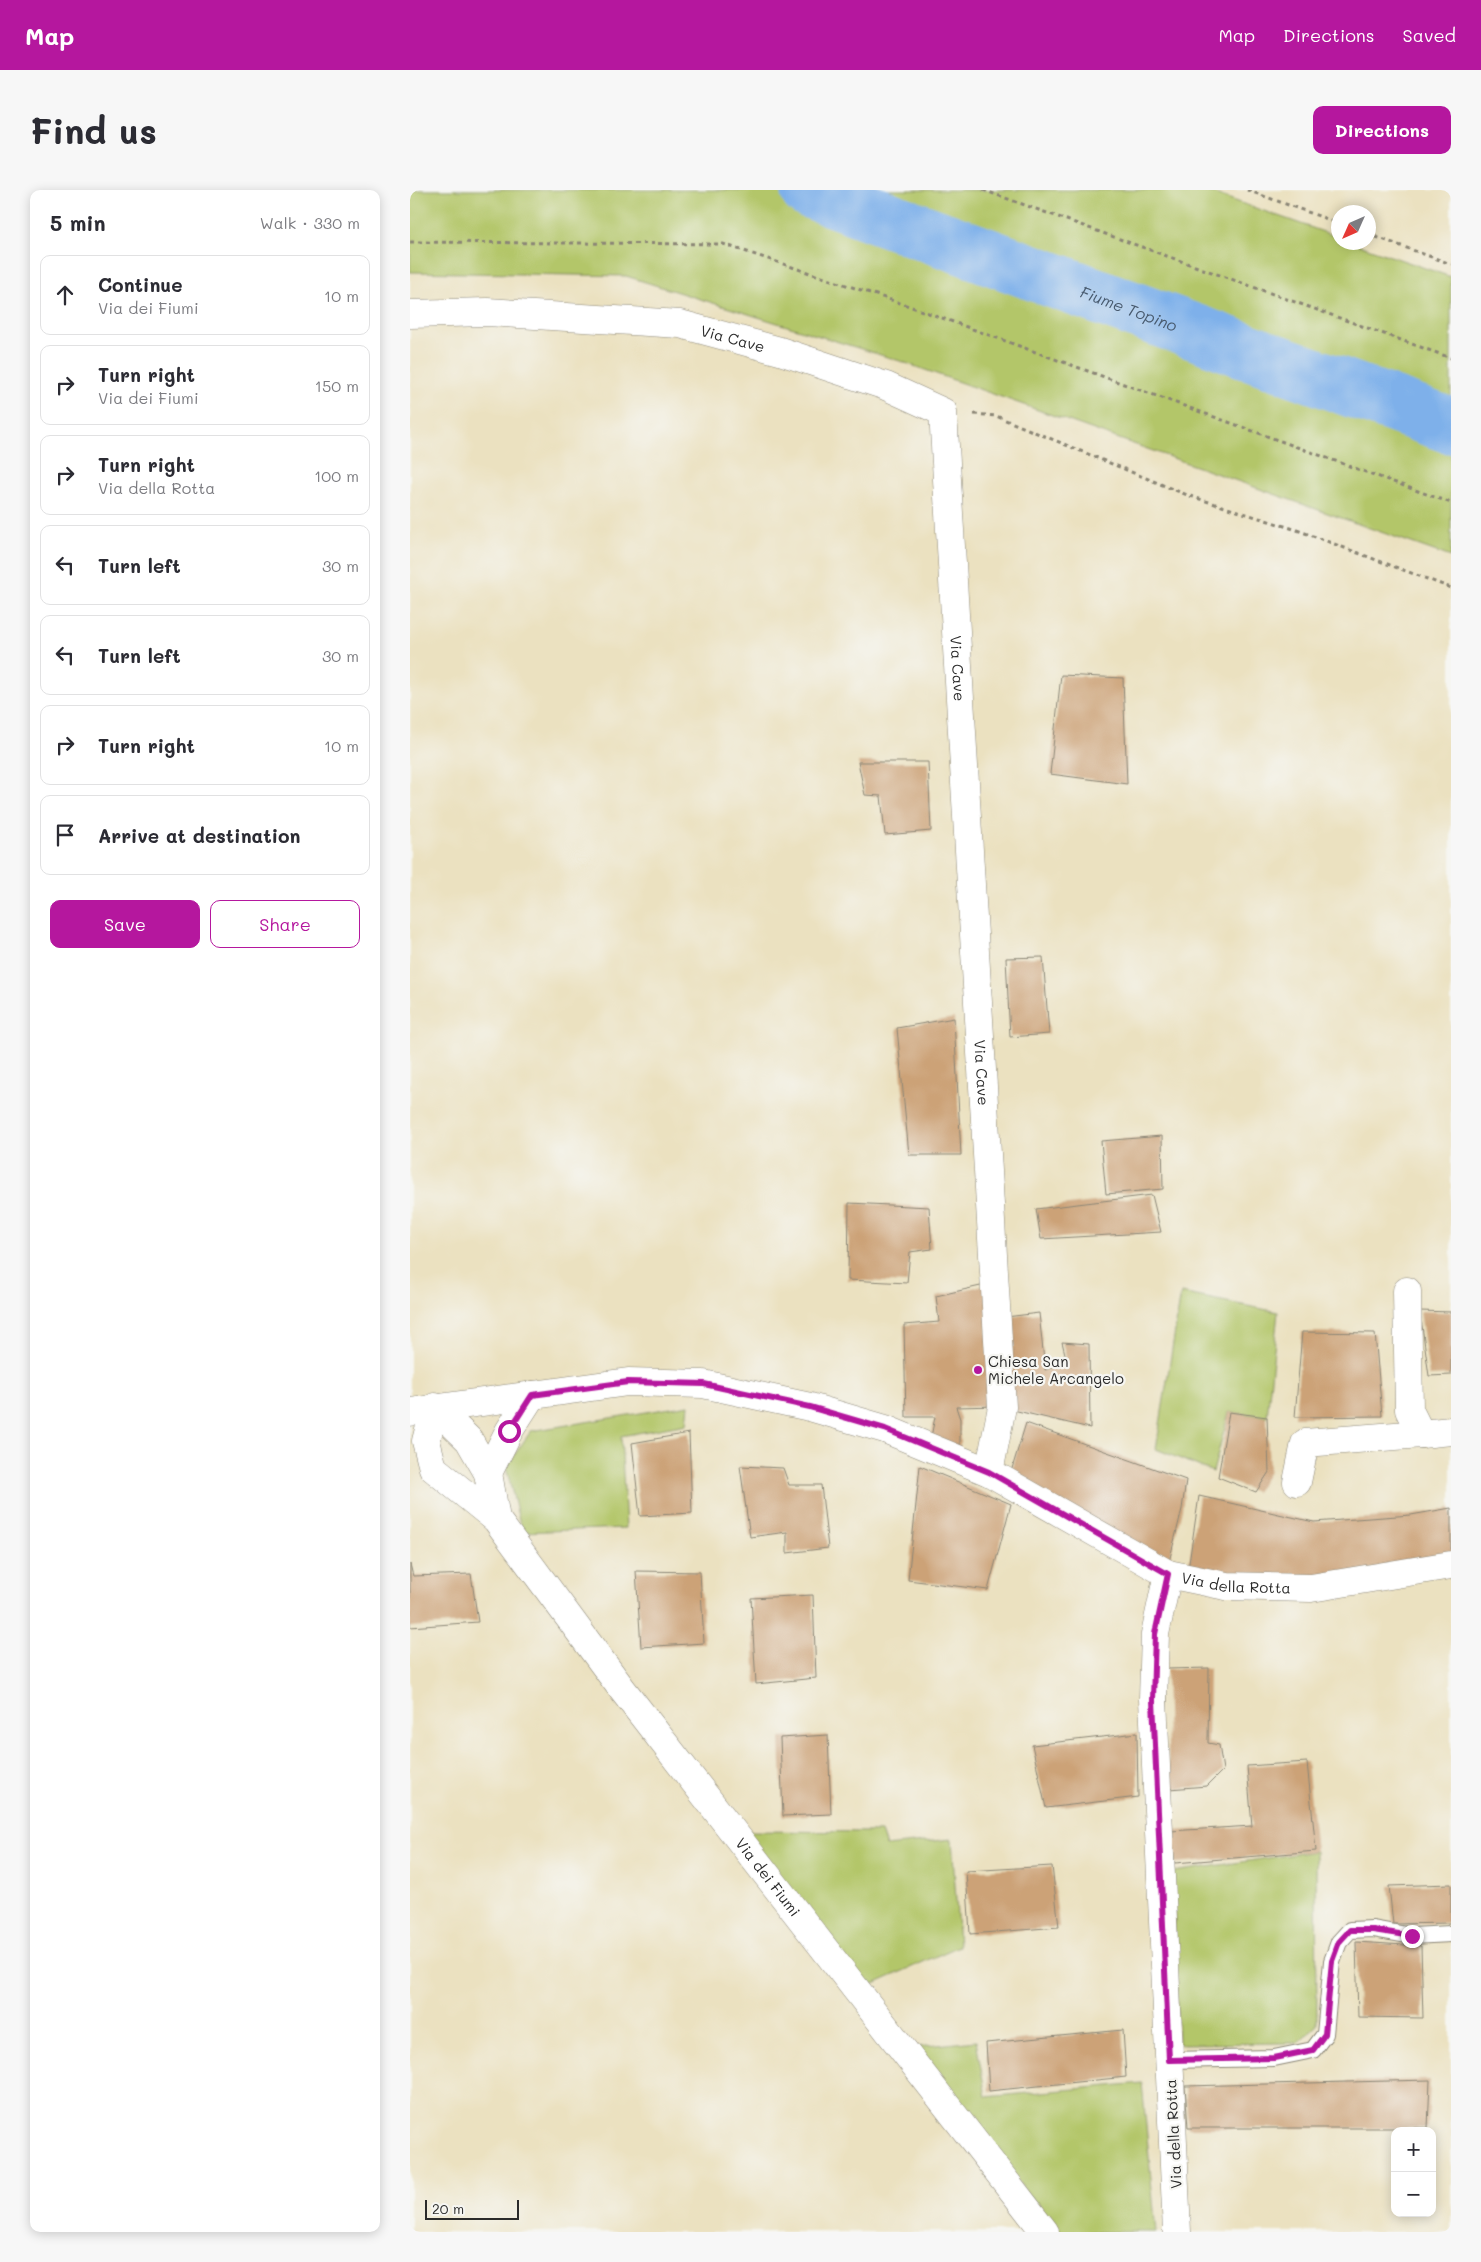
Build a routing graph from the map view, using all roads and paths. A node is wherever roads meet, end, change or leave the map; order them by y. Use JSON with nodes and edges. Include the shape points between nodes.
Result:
{"nodes":[{"id":1,"x":983,"y":190,"type":"edge"},
{"id":2,"x":1247,"y":190,"type":"edge"},
{"id":3,"x":1331,"y":220,"type":"edge"},
{"id":4,"x":1376,"y":237,"type":"edge"},
{"id":5,"x":410,"y":242,"type":"edge"},
{"id":6,"x":1451,"y":264,"type":"edge"},
{"id":7,"x":410,"y":314,"type":"edge"},
{"id":8,"x":1451,"y":358,"type":"edge"},
{"id":9,"x":943,"y":412,"type":"junction"},
{"id":10,"x":1451,"y":503,"type":"edge"},
{"id":11,"x":1451,"y":588,"type":"edge"},
{"id":12,"x":1407,"y":1291,"type":"dead end"},
{"id":13,"x":532,"y":1395,"type":"junction"},
{"id":14,"x":422,"y":1410,"type":"edge"},
{"id":15,"x":1451,"y":1431,"type":"edge"},
{"id":16,"x":1421,"y":1434,"type":"junction"},
{"id":17,"x":421,"y":1462,"type":"edge"},
{"id":18,"x":989,"y":1472,"type":"junction"},
{"id":19,"x":488,"y":1473,"type":"junction"},
{"id":20,"x":1298,"y":1482,"type":"dead end"},
{"id":21,"x":496,"y":1519,"type":"junction"},
{"id":22,"x":1451,"y":1565,"type":"edge"},
{"id":23,"x":1168,"y":1574,"type":"junction"},
{"id":24,"x":1451,"y":1934,"type":"edge"},
{"id":25,"x":1169,"y":2060,"type":"junction"},
{"id":26,"x":1045,"y":2232,"type":"edge"},
{"id":27,"x":1177,"y":2232,"type":"edge"}],
"edges":[{"from":1,"to":8,"type":"path"},
{"from":2,"to":3,"type":"path"},
{"from":4,"to":6,"type":"path"},
{"from":5,"to":10,"type":"path","via":[[723,244],[908,306]]},
{"from":7,"to":9,"type":"street","name":"Via Cave","via":[[487,312],[680,324],[789,354],[886,386]]},
{"from":9,"to":11,"type":"path","via":[[996,416],[1187,495],[1297,530]]},
{"from":9,"to":18,"type":"street","name":"Via Cave","via":[[1002,1407]]},
{"from":12,"to":16,"type":"street","via":[[1409,1410]]},
{"from":13,"to":14,"type":"street"},
{"from":13,"to":18,"type":"street","via":[[628,1382],[704,1384],[810,1407],[885,1429]]},
{"from":13,"to":19,"type":"street"},
{"from":14,"to":17,"type":"street","name":"Via dei Fiumi","via":[[426,1441]]},
{"from":14,"to":19,"type":"street","name":"Via dei Fiumi","via":[[469,1440]]},
{"from":15,"to":16,"type":"street"},
{"from":16,"to":20,"type":"street","via":[[1306,1443]]},
{"from":17,"to":21,"type":"street","name":"Via dei Fiumi"},
{"from":18,"to":23,"type":"street"},
{"from":19,"to":21,"type":"street","name":"Via dei Fiumi"},
{"from":21,"to":26,"type":"street","name":"Via dei Fiumi","via":[[622,1689]]},
{"from":22,"to":23,"type":"street","name":"Via della Rotta","via":[[1311,1588],[1226,1586]]},
{"from":23,"to":25,"type":"street","name":"Via della Rotta","via":[[1155,1634],[1153,1700]]},
{"from":24,"to":25,"type":"lane","via":[[1412,1936],[1350,1930],[1339,1942],[1332,1961],[1325,2034],[1313,2050],[1274,2058]]},
{"from":25,"to":27,"type":"street","name":"Via della Rotta"}]}
